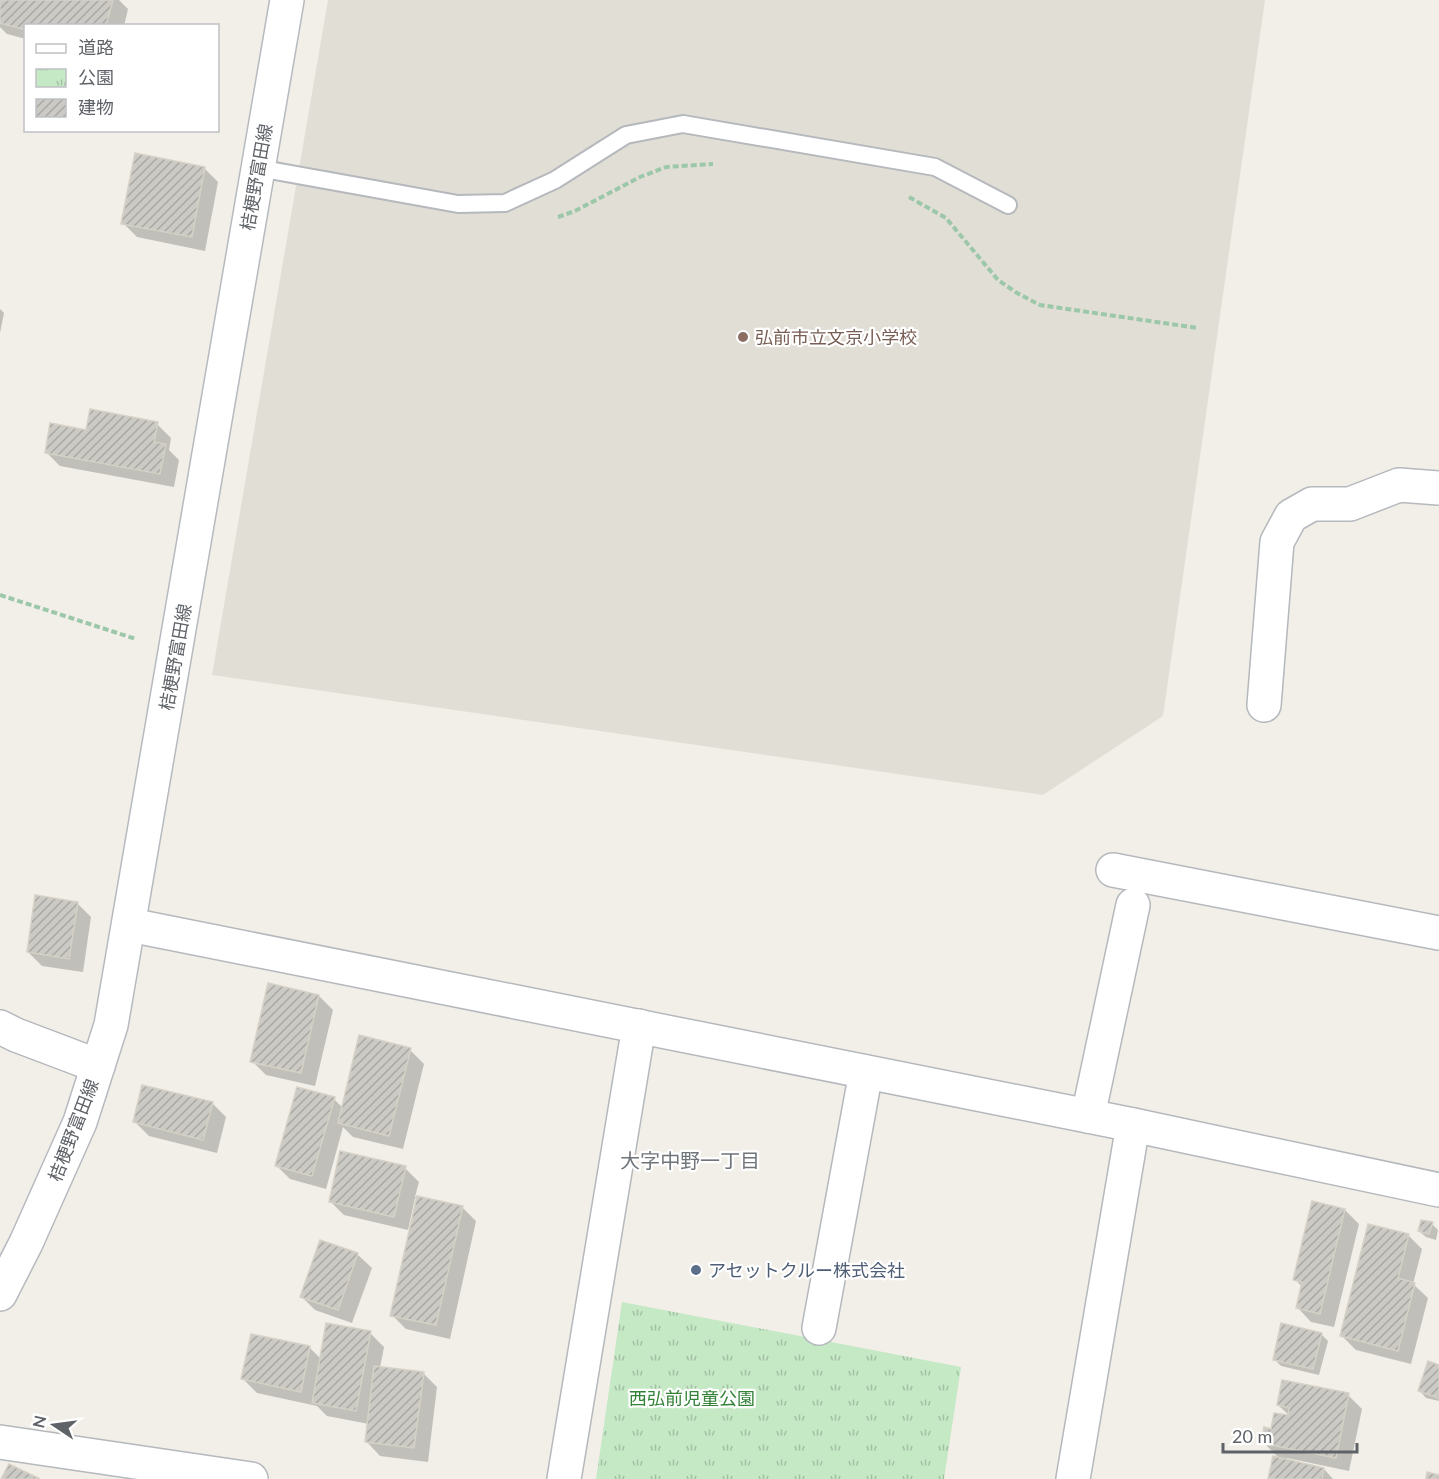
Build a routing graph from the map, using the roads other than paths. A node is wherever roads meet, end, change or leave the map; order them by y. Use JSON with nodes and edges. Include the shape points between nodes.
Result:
{"nodes":[{"id":1,"x":287,"y":0,"type":"edge"},
{"id":2,"x":258,"y":168,"type":"junction"},
{"id":3,"x":1008,"y":206,"type":"dead end"},
{"id":4,"x":1439,"y":488,"type":"edge"},
{"id":5,"x":1264,"y":705,"type":"dead end"},
{"id":6,"x":1113,"y":870,"type":"dead end"},
{"id":7,"x":1133,"y":905,"type":"dead end"},
{"id":8,"x":130,"y":925,"type":"junction"},
{"id":9,"x":1439,"y":933,"type":"edge"},
{"id":10,"x":639,"y":1026,"type":"junction"},
{"id":11,"x":0,"y":1027,"type":"edge"},
{"id":12,"x":98,"y":1066,"type":"junction"},
{"id":13,"x":866,"y":1072,"type":"junction"},
{"id":14,"x":1088,"y":1116,"type":"junction"},
{"id":15,"x":1133,"y":1125,"type":"junction"},
{"id":16,"x":1439,"y":1190,"type":"edge"},
{"id":17,"x":0,"y":1294,"type":"edge"},
{"id":18,"x":819,"y":1328,"type":"dead end"},
{"id":19,"x":0,"y":1442,"type":"edge"},
{"id":20,"x":251,"y":1479,"type":"edge"},
{"id":21,"x":564,"y":1479,"type":"edge"},
{"id":22,"x":1073,"y":1479,"type":"edge"}],
"edges":[{"from":1,"to":2,"type":"street","name":"桔梗野富田線"},
{"from":2,"to":3,"type":"lane","via":[[458,204],[505,203],[555,180],[626,135],[683,124],[935,167]]},
{"from":2,"to":8,"type":"street","name":"桔梗野富田線"},
{"from":4,"to":5,"type":"street","via":[[1399,485],[1350,504],[1312,504],[1291,516],[1277,542]]},
{"from":6,"to":9,"type":"street"},
{"from":7,"to":14,"type":"street"},
{"from":8,"to":10,"type":"street"},
{"from":8,"to":12,"type":"street","name":"桔梗野富田線","via":[[111,1025]]},
{"from":10,"to":13,"type":"street"},
{"from":10,"to":21,"type":"street"},
{"from":11,"to":12,"type":"street"},
{"from":12,"to":17,"type":"street","name":"桔梗野富田線","via":[[80,1122]]},
{"from":13,"to":14,"type":"street"},
{"from":13,"to":18,"type":"street"},
{"from":14,"to":15,"type":"street"},
{"from":15,"to":16,"type":"street"},
{"from":15,"to":22,"type":"street"},
{"from":19,"to":20,"type":"street"}]}
